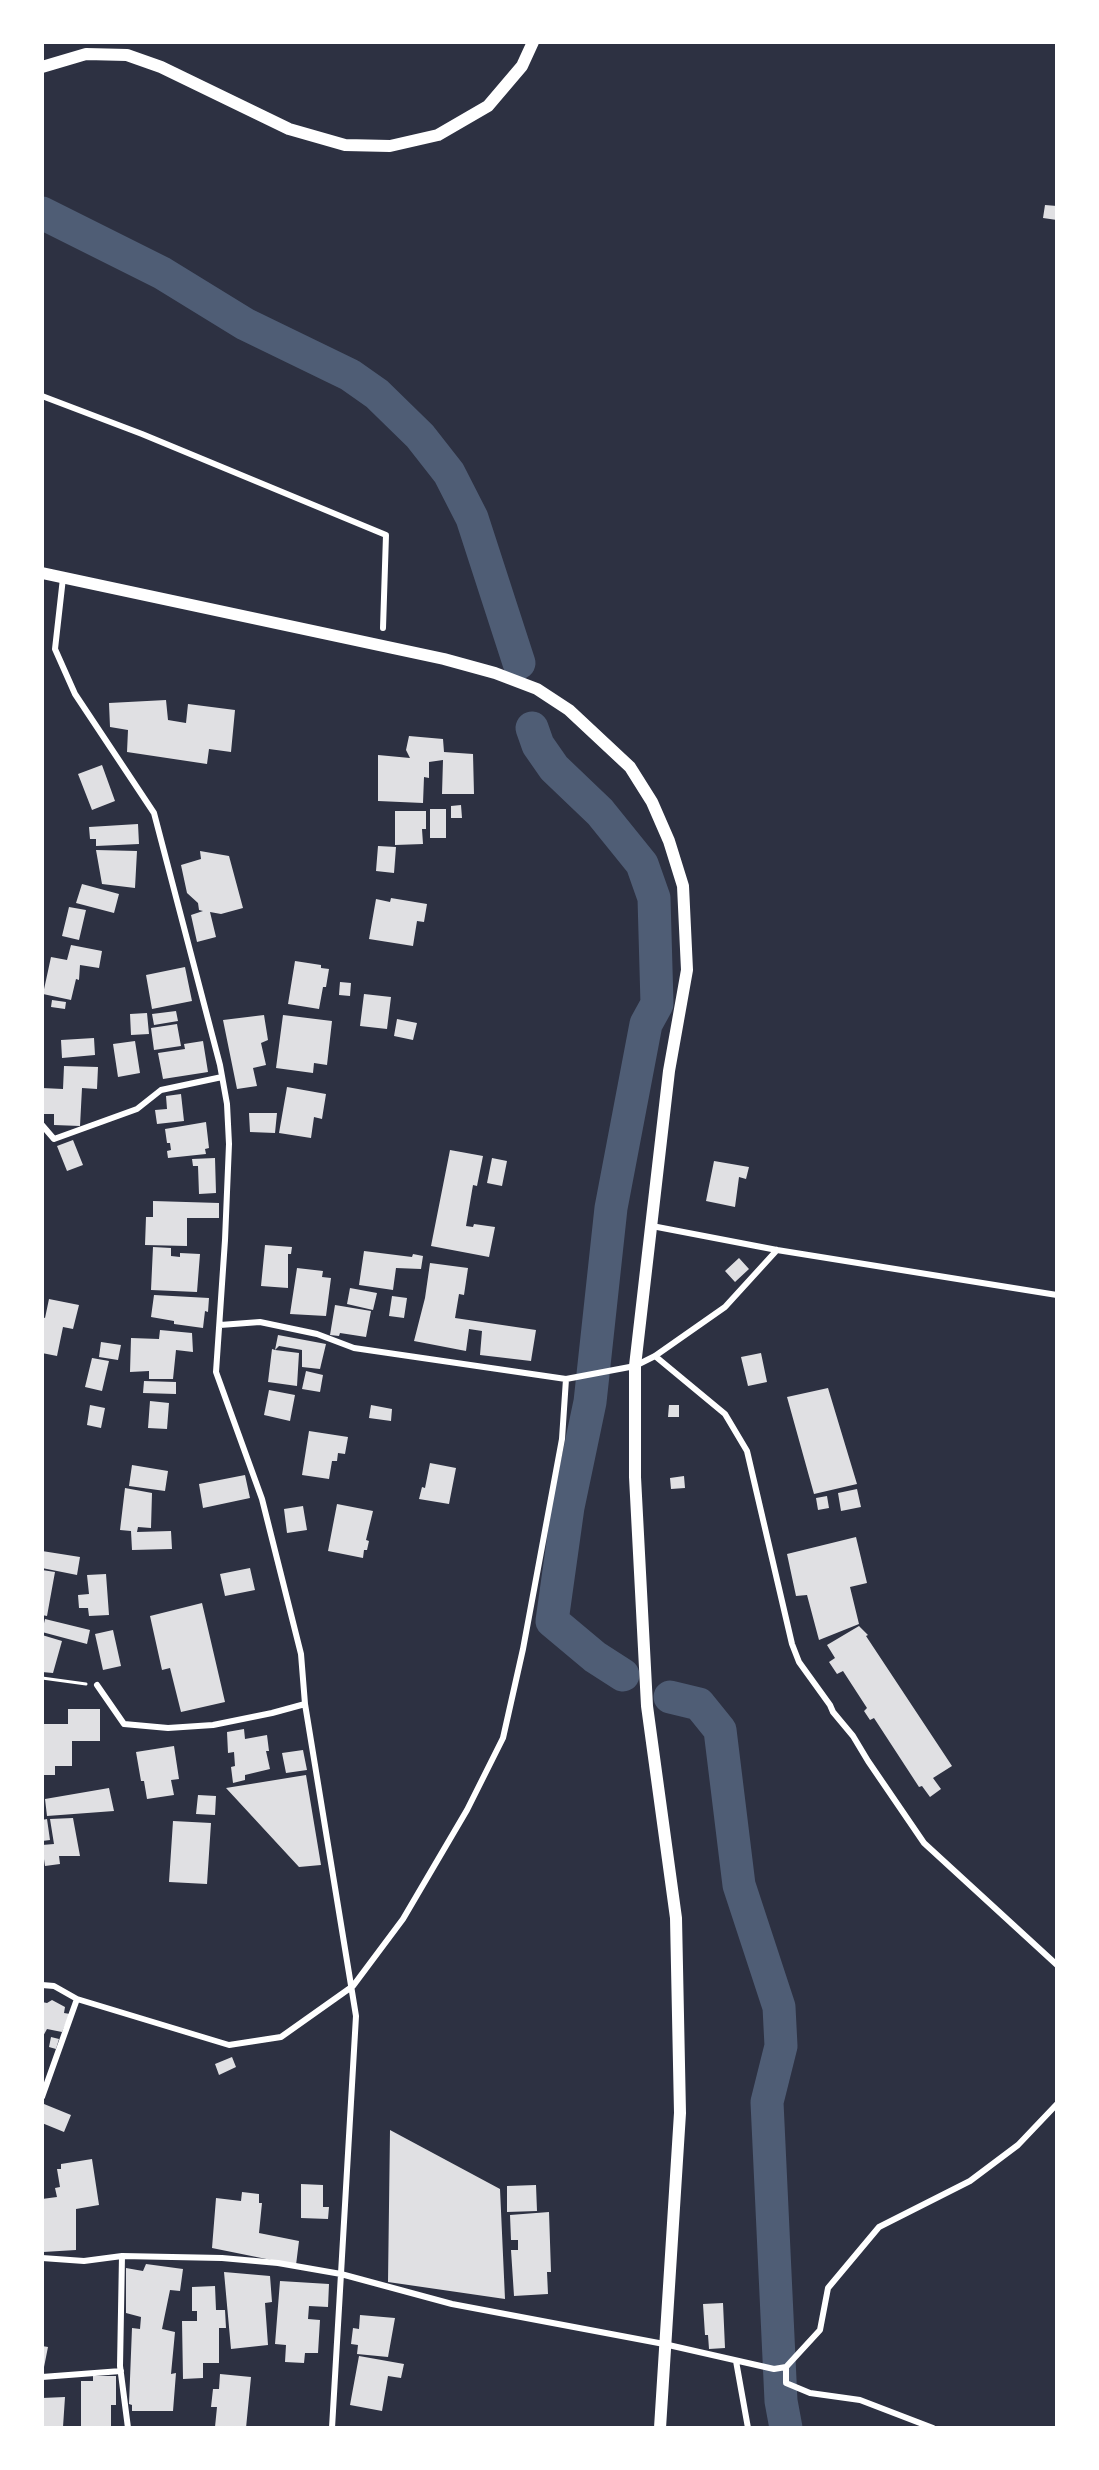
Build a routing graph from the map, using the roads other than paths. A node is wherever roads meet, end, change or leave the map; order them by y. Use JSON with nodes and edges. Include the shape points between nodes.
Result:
{"nodes":[{"id":1,"x":533,"y":42,"type":"edge"},
{"id":2,"x":42,"y":67,"type":"edge"},
{"id":3,"x":42,"y":396,"type":"edge"},
{"id":4,"x":42,"y":573,"type":"edge"},
{"id":5,"x":63,"y":578,"type":"junction"},
{"id":6,"x":383,"y":628,"type":"dead end"},
{"id":7,"x":222,"y":1077,"type":"junction"},
{"id":8,"x":42,"y":1125,"type":"edge"},
{"id":9,"x":652,"y":1226,"type":"junction"},
{"id":10,"x":777,"y":1250,"type":"junction"},
{"id":11,"x":1057,"y":1295,"type":"edge"},
{"id":12,"x":220,"y":1325,"type":"junction"},
{"id":13,"x":655,"y":1356,"type":"junction"},
{"id":14,"x":635,"y":1366,"type":"junction"},
{"id":15,"x":566,"y":1379,"type":"junction"},
{"id":16,"x":97,"y":1684,"type":"road end"},
{"id":17,"x":305,"y":1704,"type":"junction"},
{"id":18,"x":1057,"y":1965,"type":"edge"},
{"id":19,"x":42,"y":1985,"type":"edge"},
{"id":20,"x":353,"y":1986,"type":"junction"},
{"id":21,"x":77,"y":1999,"type":"junction"},
{"id":22,"x":42,"y":2097,"type":"edge"},
{"id":23,"x":1057,"y":2104,"type":"edge"},
{"id":24,"x":122,"y":2256,"type":"junction"},
{"id":25,"x":42,"y":2259,"type":"edge"},
{"id":26,"x":341,"y":2274,"type":"junction"},
{"id":27,"x":664,"y":2344,"type":"junction"},
{"id":28,"x":736,"y":2361,"type":"junction"},
{"id":29,"x":786,"y":2367,"type":"junction"},
{"id":30,"x":121,"y":2371,"type":"junction"},
{"id":31,"x":42,"y":2377,"type":"edge"},
{"id":32,"x":128,"y":2428,"type":"edge"},
{"id":33,"x":332,"y":2428,"type":"edge"},
{"id":34,"x":660,"y":2428,"type":"edge"},
{"id":35,"x":748,"y":2428,"type":"edge"},
{"id":36,"x":933,"y":2428,"type":"edge"}],
"edges":[{"from":1,"to":2,"type":"main road","via":[[522,66],[488,106],[438,135],[390,146],[345,146],[289,129],[161,67],[127,55],[86,54]]},
{"from":3,"to":6,"type":"street","via":[[386,535]]},
{"from":4,"to":5,"type":"main road"},
{"from":5,"to":7,"type":"street","via":[[55,649],[75,694],[154,813]]},
{"from":5,"to":9,"type":"main road","via":[[495,673],[537,689],[569,710],[630,767],[652,802],[669,841],[683,886],[686,927],[687,970],[669,1071]]},
{"from":7,"to":8,"type":"street","via":[[161,1090],[137,1109],[54,1139]]},
{"from":7,"to":12,"type":"street","via":[[229,1144]]},
{"from":9,"to":10,"type":"street"},
{"from":9,"to":14,"type":"main road"},
{"from":10,"to":11,"type":"street"},
{"from":10,"to":13,"type":"street","via":[[725,1307]]},
{"from":12,"to":15,"type":"street","via":[[260,1322],[317,1334],[354,1348]]},
{"from":12,"to":17,"type":"street","via":[[216,1372],[262,1499],[301,1654]]},
{"from":13,"to":14,"type":"street"},
{"from":13,"to":18,"type":"street","via":[[724,1414],[747,1451],[798,1662],[853,1736],[924,1844]]},
{"from":14,"to":15,"type":"street"},
{"from":14,"to":27,"type":"main road","via":[[635,1477],[646,1706],[676,1918],[680,2113]]},
{"from":15,"to":20,"type":"street","via":[[562,1439],[523,1649],[502,1738],[467,1810],[404,1919]]},
{"from":16,"to":17,"type":"street","via":[[124,1724],[168,1728],[213,1725]]},
{"from":17,"to":20,"type":"street"},
{"from":19,"to":21,"type":"street","via":[[54,1986]]},
{"from":20,"to":21,"type":"street","via":[[281,2037],[229,2044]]},
{"from":20,"to":26,"type":"street","via":[[356,2025]]},
{"from":21,"to":22,"type":"street"},
{"from":23,"to":29,"type":"street","via":[[1018,2145],[970,2181],[879,2227],[828,2288],[820,2330]]},
{"from":24,"to":25,"type":"street"},
{"from":24,"to":26,"type":"street","via":[[233,2259]]},
{"from":24,"to":30,"type":"street"},
{"from":26,"to":27,"type":"street","via":[[452,2304]]},
{"from":26,"to":33,"type":"street"},
{"from":27,"to":28,"type":"street"},
{"from":27,"to":34,"type":"main road"},
{"from":28,"to":29,"type":"street","via":[[774,2369]]},
{"from":28,"to":35,"type":"street"},
{"from":29,"to":36,"type":"street","via":[[786,2383],[810,2393],[860,2400]]},
{"from":30,"to":31,"type":"street"},
{"from":30,"to":32,"type":"street"}]}
